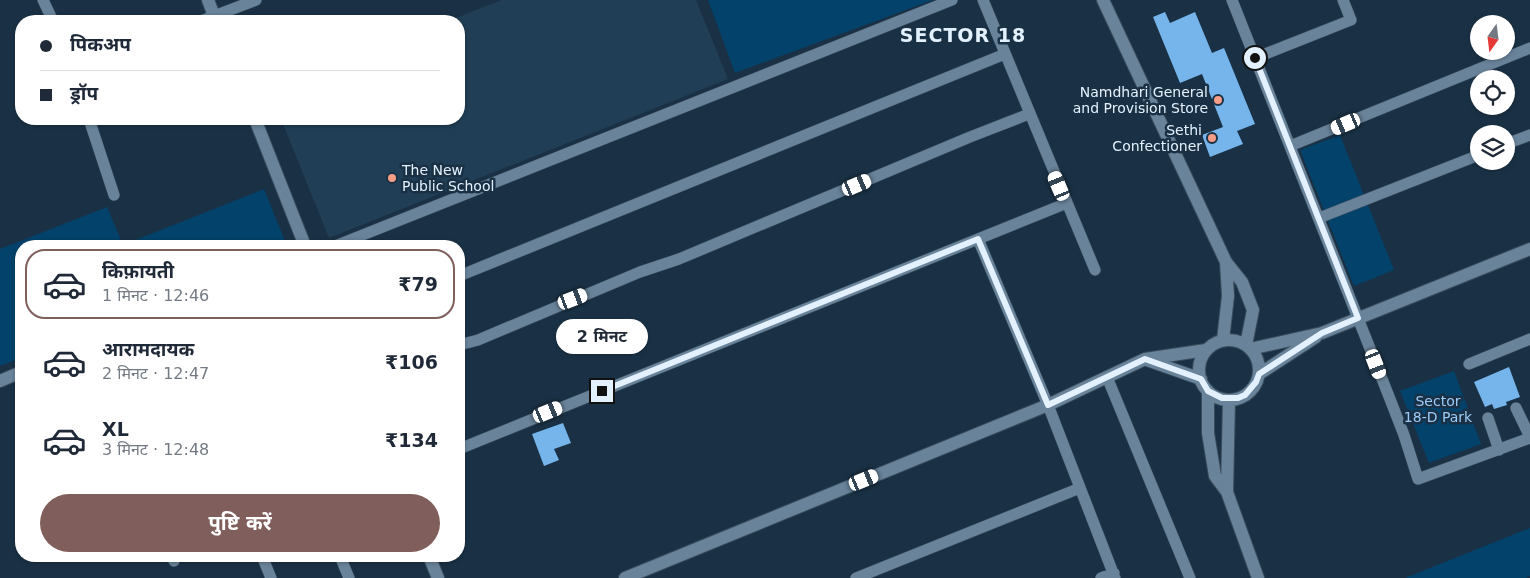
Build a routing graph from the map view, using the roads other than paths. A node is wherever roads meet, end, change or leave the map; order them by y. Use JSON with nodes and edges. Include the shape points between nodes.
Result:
{"nodes":[{"id":1,"x":43,"y":0,"type":"edge"},
{"id":2,"x":208,"y":0,"type":"edge"},
{"id":3,"x":256,"y":0,"type":"edge"},
{"id":4,"x":952,"y":0,"type":"edge"},
{"id":5,"x":983,"y":0,"type":"edge"},
{"id":6,"x":1103,"y":0,"type":"edge"},
{"id":7,"x":1232,"y":0,"type":"edge"},
{"id":8,"x":1343,"y":0,"type":"edge"},
{"id":9,"x":50,"y":15,"type":"edge"},
{"id":10,"x":214,"y":15,"type":"edge"},
{"id":11,"x":224,"y":15,"type":"edge"},
{"id":12,"x":1530,"y":48,"type":"edge"},
{"id":13,"x":1004,"y":54,"type":"junction"},
{"id":14,"x":1255,"y":58,"type":"junction"},
{"id":15,"x":1030,"y":114,"type":"junction"},
{"id":16,"x":91,"y":125,"type":"edge"},
{"id":17,"x":257,"y":125,"type":"edge"},
{"id":18,"x":1530,"y":135,"type":"edge"},
{"id":19,"x":1515,"y":141,"type":"edge"},
{"id":20,"x":1290,"y":146,"type":"junction"},
{"id":21,"x":1470,"y":159,"type":"edge"},
{"id":22,"x":114,"y":195,"type":"dead end"},
{"id":23,"x":1067,"y":204,"type":"junction"},
{"id":24,"x":1319,"y":218,"type":"junction"},
{"id":25,"x":978,"y":239,"type":"junction"},
{"id":26,"x":303,"y":240,"type":"edge"},
{"id":27,"x":350,"y":240,"type":"edge"},
{"id":28,"x":1530,"y":249,"type":"edge"},
{"id":29,"x":1226,"y":262,"type":"junction"},
{"id":30,"x":1094,"y":270,"type":"dead end"},
{"id":31,"x":465,"y":274,"type":"edge"},
{"id":32,"x":1358,"y":318,"type":"junction"},
{"id":33,"x":1322,"y":333,"type":"junction"},
{"id":34,"x":1530,"y":339,"type":"edge"},
{"id":35,"x":1223,"y":340,"type":"junction"},
{"id":36,"x":465,"y":343,"type":"edge"},
{"id":37,"x":1248,"y":347,"type":"junction"},
{"id":38,"x":1206,"y":350,"type":"junction"},
{"id":39,"x":1145,"y":359,"type":"junction"},
{"id":40,"x":1469,"y":364,"type":"dead end"},
{"id":41,"x":1259,"y":374,"type":"junction"},
{"id":42,"x":15,"y":375,"type":"edge"},
{"id":43,"x":1107,"y":377,"type":"junction"},
{"id":44,"x":1201,"y":379,"type":"junction"},
{"id":45,"x":0,"y":381,"type":"edge"},
{"id":46,"x":1208,"y":391,"type":"junction"},
{"id":47,"x":1229,"y":400,"type":"junction"},
{"id":48,"x":1048,"y":405,"type":"junction"},
{"id":49,"x":1516,"y":408,"type":"dead end"},
{"id":50,"x":1488,"y":418,"type":"dead end"},
{"id":51,"x":1530,"y":437,"type":"edge"},
{"id":52,"x":465,"y":446,"type":"edge"},
{"id":53,"x":1499,"y":450,"type":"junction"},
{"id":54,"x":1080,"y":488,"type":"junction"},
{"id":55,"x":1227,"y":492,"type":"junction"},
{"id":56,"x":264,"y":562,"type":"edge"},
{"id":57,"x":342,"y":562,"type":"edge"},
{"id":58,"x":431,"y":562,"type":"edge"},
{"id":59,"x":1114,"y":576,"type":"edge"},
{"id":60,"x":271,"y":578,"type":"edge"},
{"id":61,"x":349,"y":578,"type":"edge"},
{"id":62,"x":438,"y":578,"type":"edge"},
{"id":63,"x":625,"y":578,"type":"edge"},
{"id":64,"x":856,"y":578,"type":"edge"},
{"id":65,"x":1101,"y":578,"type":"edge"},
{"id":66,"x":1190,"y":578,"type":"edge"},
{"id":67,"x":1258,"y":578,"type":"edge"}],
"edges":[{"from":1,"to":9,"type":"street"},
{"from":2,"to":10,"type":"street"},
{"from":3,"to":11,"type":"street"},
{"from":4,"to":27,"type":"street"},
{"from":5,"to":13,"type":"street"},
{"from":6,"to":29,"type":"street"},
{"from":7,"to":14,"type":"street"},
{"from":8,"to":14,"type":"street","via":[[1351,20]]},
{"from":12,"to":20,"type":"street"},
{"from":13,"to":15,"type":"street"},
{"from":13,"to":31,"type":"street"},
{"from":14,"to":20,"type":"street"},
{"from":15,"to":23,"type":"street"},
{"from":15,"to":36,"type":"street"},
{"from":16,"to":22,"type":"street"},
{"from":17,"to":26,"type":"street"},
{"from":18,"to":19,"type":"street"},
{"from":20,"to":24,"type":"street"},
{"from":21,"to":24,"type":"street"},
{"from":23,"to":25,"type":"street"},
{"from":23,"to":30,"type":"street"},
{"from":24,"to":32,"type":"street"},
{"from":25,"to":48,"type":"street"},
{"from":25,"to":52,"type":"street"},
{"from":28,"to":32,"type":"street"},
{"from":29,"to":35,"type":"street","via":[[1228,296]]},
{"from":29,"to":37,"type":"street","via":[[1242,282],[1253,310]]},
{"from":32,"to":33,"type":"street"},
{"from":32,"to":53,"type":"street","via":[[1418,479]]},
{"from":33,"to":37,"type":"street"},
{"from":33,"to":41,"type":"street"},
{"from":34,"to":40,"type":"street"},
{"from":35,"to":37,"type":"street"},
{"from":35,"to":38,"type":"street"},
{"from":37,"to":41,"type":"street","via":[[1256,356]]},
{"from":38,"to":39,"type":"street"},
{"from":38,"to":44,"type":"street","via":[[1200,364]]},
{"from":39,"to":43,"type":"street"},
{"from":39,"to":44,"type":"street"},
{"from":41,"to":47,"type":"street","via":[[1252,389]]},
{"from":42,"to":45,"type":"street"},
{"from":43,"to":48,"type":"street"},
{"from":43,"to":66,"type":"street"},
{"from":44,"to":46,"type":"street"},
{"from":46,"to":47,"type":"street"},
{"from":46,"to":55,"type":"street","via":[[1208,434],[1215,476]]},
{"from":47,"to":55,"type":"street"},
{"from":48,"to":54,"type":"street"},
{"from":48,"to":63,"type":"street"},
{"from":49,"to":51,"type":"street"},
{"from":50,"to":53,"type":"street"},
{"from":51,"to":53,"type":"street"},
{"from":54,"to":59,"type":"street"},
{"from":54,"to":64,"type":"street"},
{"from":55,"to":67,"type":"street"},
{"from":56,"to":60,"type":"street"},
{"from":57,"to":61,"type":"street"},
{"from":58,"to":62,"type":"street"},
{"from":59,"to":65,"type":"street"}]}
